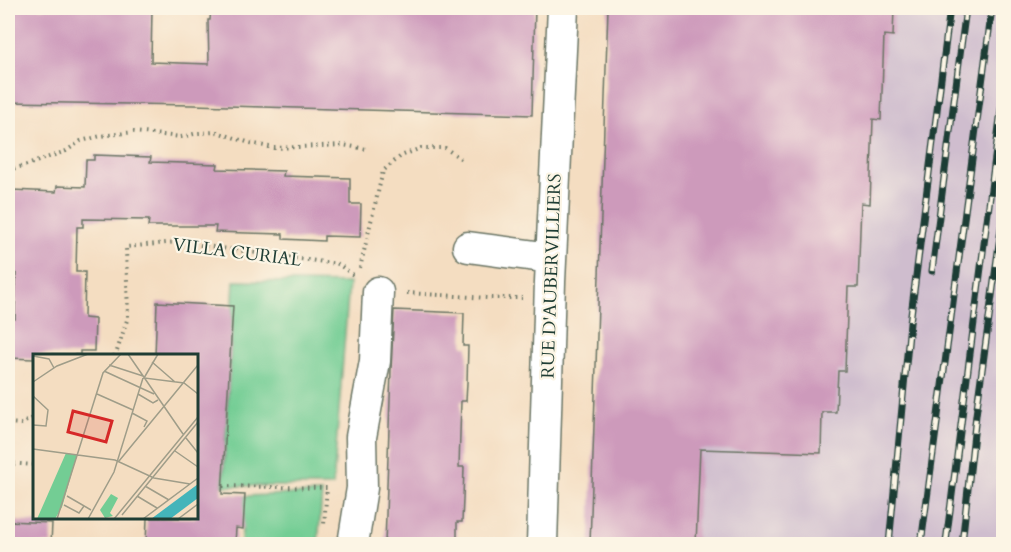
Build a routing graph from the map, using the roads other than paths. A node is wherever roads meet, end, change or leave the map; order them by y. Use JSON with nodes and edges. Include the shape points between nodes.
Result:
{"nodes":[{"id":1,"x":563,"y":8,"type":"edge"},
{"id":2,"x":468,"y":247,"type":"dead end"},
{"id":3,"x":551,"y":258,"type":"junction"},
{"id":4,"x":368,"y":285,"type":"road end"},
{"id":5,"x":353,"y":544,"type":"edge"},
{"id":6,"x":542,"y":544,"type":"edge"}],
"edges":[{"from":1,"to":3,"type":"street","name":"RUE D'AUBERVILLIERS"},
{"from":2,"to":3,"type":"street"},
{"from":3,"to":6,"type":"street","name":"RUE D'AUBERVILLIERS"},
{"from":4,"to":5,"type":"street","via":[[375,362],[361,437],[362,488]]}]}
